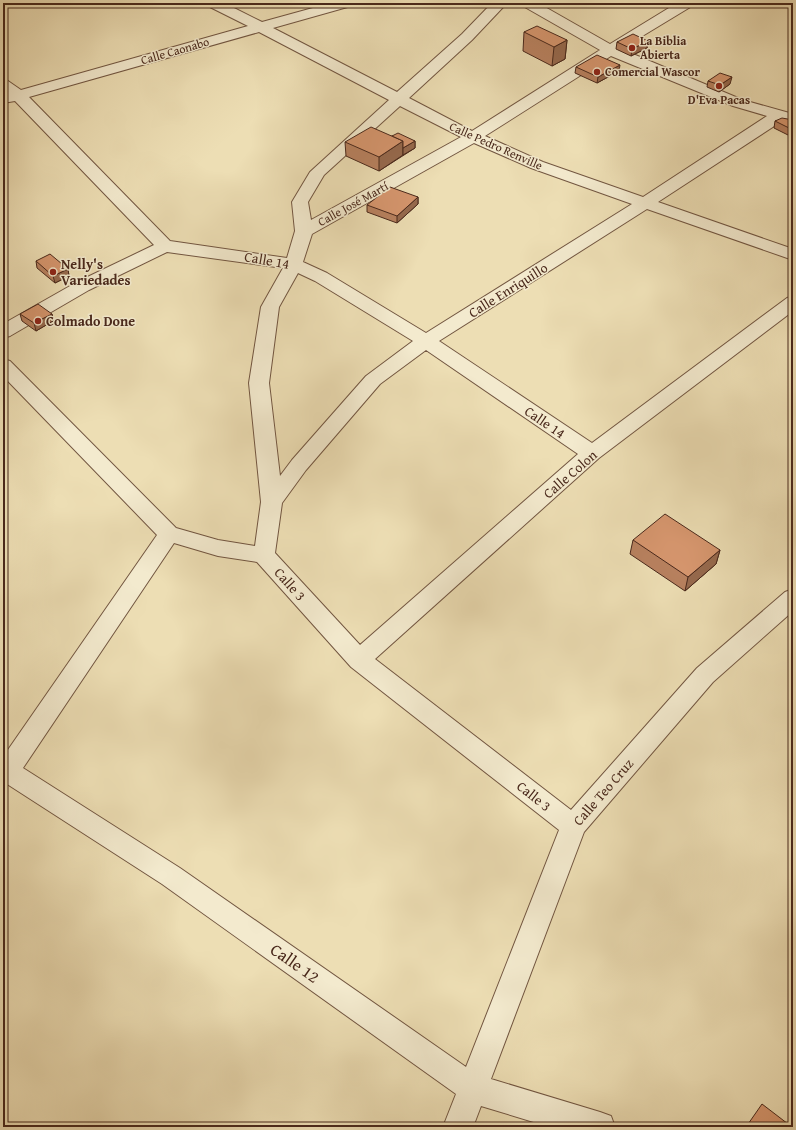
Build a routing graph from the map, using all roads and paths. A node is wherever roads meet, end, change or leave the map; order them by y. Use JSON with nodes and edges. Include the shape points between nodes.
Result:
{"nodes":[{"id":1,"x":213,"y":3,"type":"edge"},
{"id":2,"x":346,"y":3,"type":"edge"},
{"id":3,"x":500,"y":3,"type":"edge"},
{"id":4,"x":528,"y":3,"type":"edge"},
{"id":5,"x":687,"y":3,"type":"edge"},
{"id":6,"x":259,"y":27,"type":"junction"},
{"id":7,"x":610,"y":50,"type":"junction"},
{"id":8,"x":3,"y":84,"type":"edge"},
{"id":9,"x":11,"y":97,"type":"edge"},
{"id":10,"x":400,"y":98,"type":"junction"},
{"id":11,"x":785,"y":117,"type":"edge"},
{"id":12,"x":473,"y":137,"type":"junction"},
{"id":13,"x":644,"y":203,"type":"junction"},
{"id":14,"x":304,"y":231,"type":"junction"},
{"id":15,"x":165,"y":246,"type":"junction"},
{"id":16,"x":793,"y":255,"type":"edge"},
{"id":17,"x":294,"y":264,"type":"junction"},
{"id":18,"x":793,"y":302,"type":"edge"},
{"id":19,"x":3,"y":332,"type":"edge"},
{"id":20,"x":426,"y":341,"type":"junction"},
{"id":21,"x":3,"y":365,"type":"edge"},
{"id":22,"x":592,"y":453,"type":"junction"},
{"id":23,"x":272,"y":502,"type":"junction"},
{"id":24,"x":169,"y":534,"type":"junction"},
{"id":25,"x":264,"y":555,"type":"junction"},
{"id":26,"x":793,"y":598,"type":"edge"},
{"id":27,"x":359,"y":660,"type":"junction"},
{"id":28,"x":4,"y":771,"type":"edge"},
{"id":29,"x":572,"y":826,"type":"junction"},
{"id":30,"x":473,"y":1089,"type":"junction"},
{"id":31,"x":458,"y":1127,"type":"edge"},
{"id":32,"x":600,"y":1127,"type":"edge"}],
"edges":[{"from":1,"to":6,"type":"street","name":"Calle Pedro Renville"},
{"from":2,"to":6,"type":"street","name":"Calle Caonabo"},
{"from":3,"to":10,"type":"street"},
{"from":4,"to":7,"type":"street"},
{"from":5,"to":7,"type":"street","name":"Calle José Martí"},
{"from":6,"to":9,"type":"street","name":"Calle Caonabo"},
{"from":6,"to":10,"type":"street","name":"Calle Pedro Renville"},
{"from":7,"to":11,"type":"street","via":[[738,103]]},
{"from":7,"to":12,"type":"street","name":"Calle José Martí"},
{"from":8,"to":9,"type":"street"},
{"from":9,"to":15,"type":"street"},
{"from":10,"to":12,"type":"street","name":"Calle Pedro Renville"},
{"from":10,"to":14,"type":"street","via":[[318,172],[300,202]]},
{"from":11,"to":13,"type":"street","name":"Calle Enriquillo"},
{"from":12,"to":13,"type":"street","name":"Calle Pedro Renville","via":[[537,165]]},
{"from":12,"to":14,"type":"street","name":"Calle José Martí"},
{"from":13,"to":16,"type":"street","name":"Calle Pedro Renville"},
{"from":13,"to":20,"type":"street","name":"Calle Enriquillo"},
{"from":14,"to":17,"type":"street","name":"Calle José Martí"},
{"from":15,"to":17,"type":"street","name":"Calle 14"},
{"from":15,"to":19,"type":"street","via":[[83,286]]},
{"from":17,"to":20,"type":"street","name":"Calle 14","via":[[321,277]]},
{"from":17,"to":23,"type":"street","name":"Calle José Martí","via":[[270,307],[259,383]]},
{"from":18,"to":22,"type":"street","name":"Calle Colon"},
{"from":20,"to":22,"type":"street","name":"Calle 14"},
{"from":20,"to":23,"type":"street","name":"Calle Enriquillo","via":[[373,380],[299,465]]},
{"from":21,"to":24,"type":"street","name":"Calle 3"},
{"from":22,"to":27,"type":"street","name":"Calle Colon"},
{"from":23,"to":25,"type":"street","name":"Calle José Martí"},
{"from":24,"to":25,"type":"street","name":"Calle 3","via":[[218,548]]},
{"from":24,"to":28,"type":"street"},
{"from":25,"to":27,"type":"street","name":"Calle 3"},
{"from":26,"to":29,"type":"street","name":"Calle Teo Cruz","via":[[706,675]]},
{"from":27,"to":29,"type":"street","name":"Calle 3"},
{"from":28,"to":30,"type":"street","name":"Calle 12","via":[[171,876]]},
{"from":29,"to":30,"type":"street","name":"Calle Teo Cruz"},
{"from":30,"to":31,"type":"street","name":"Calle Teo Cruz"},
{"from":30,"to":32,"type":"street","name":"Calle 12"}]}
